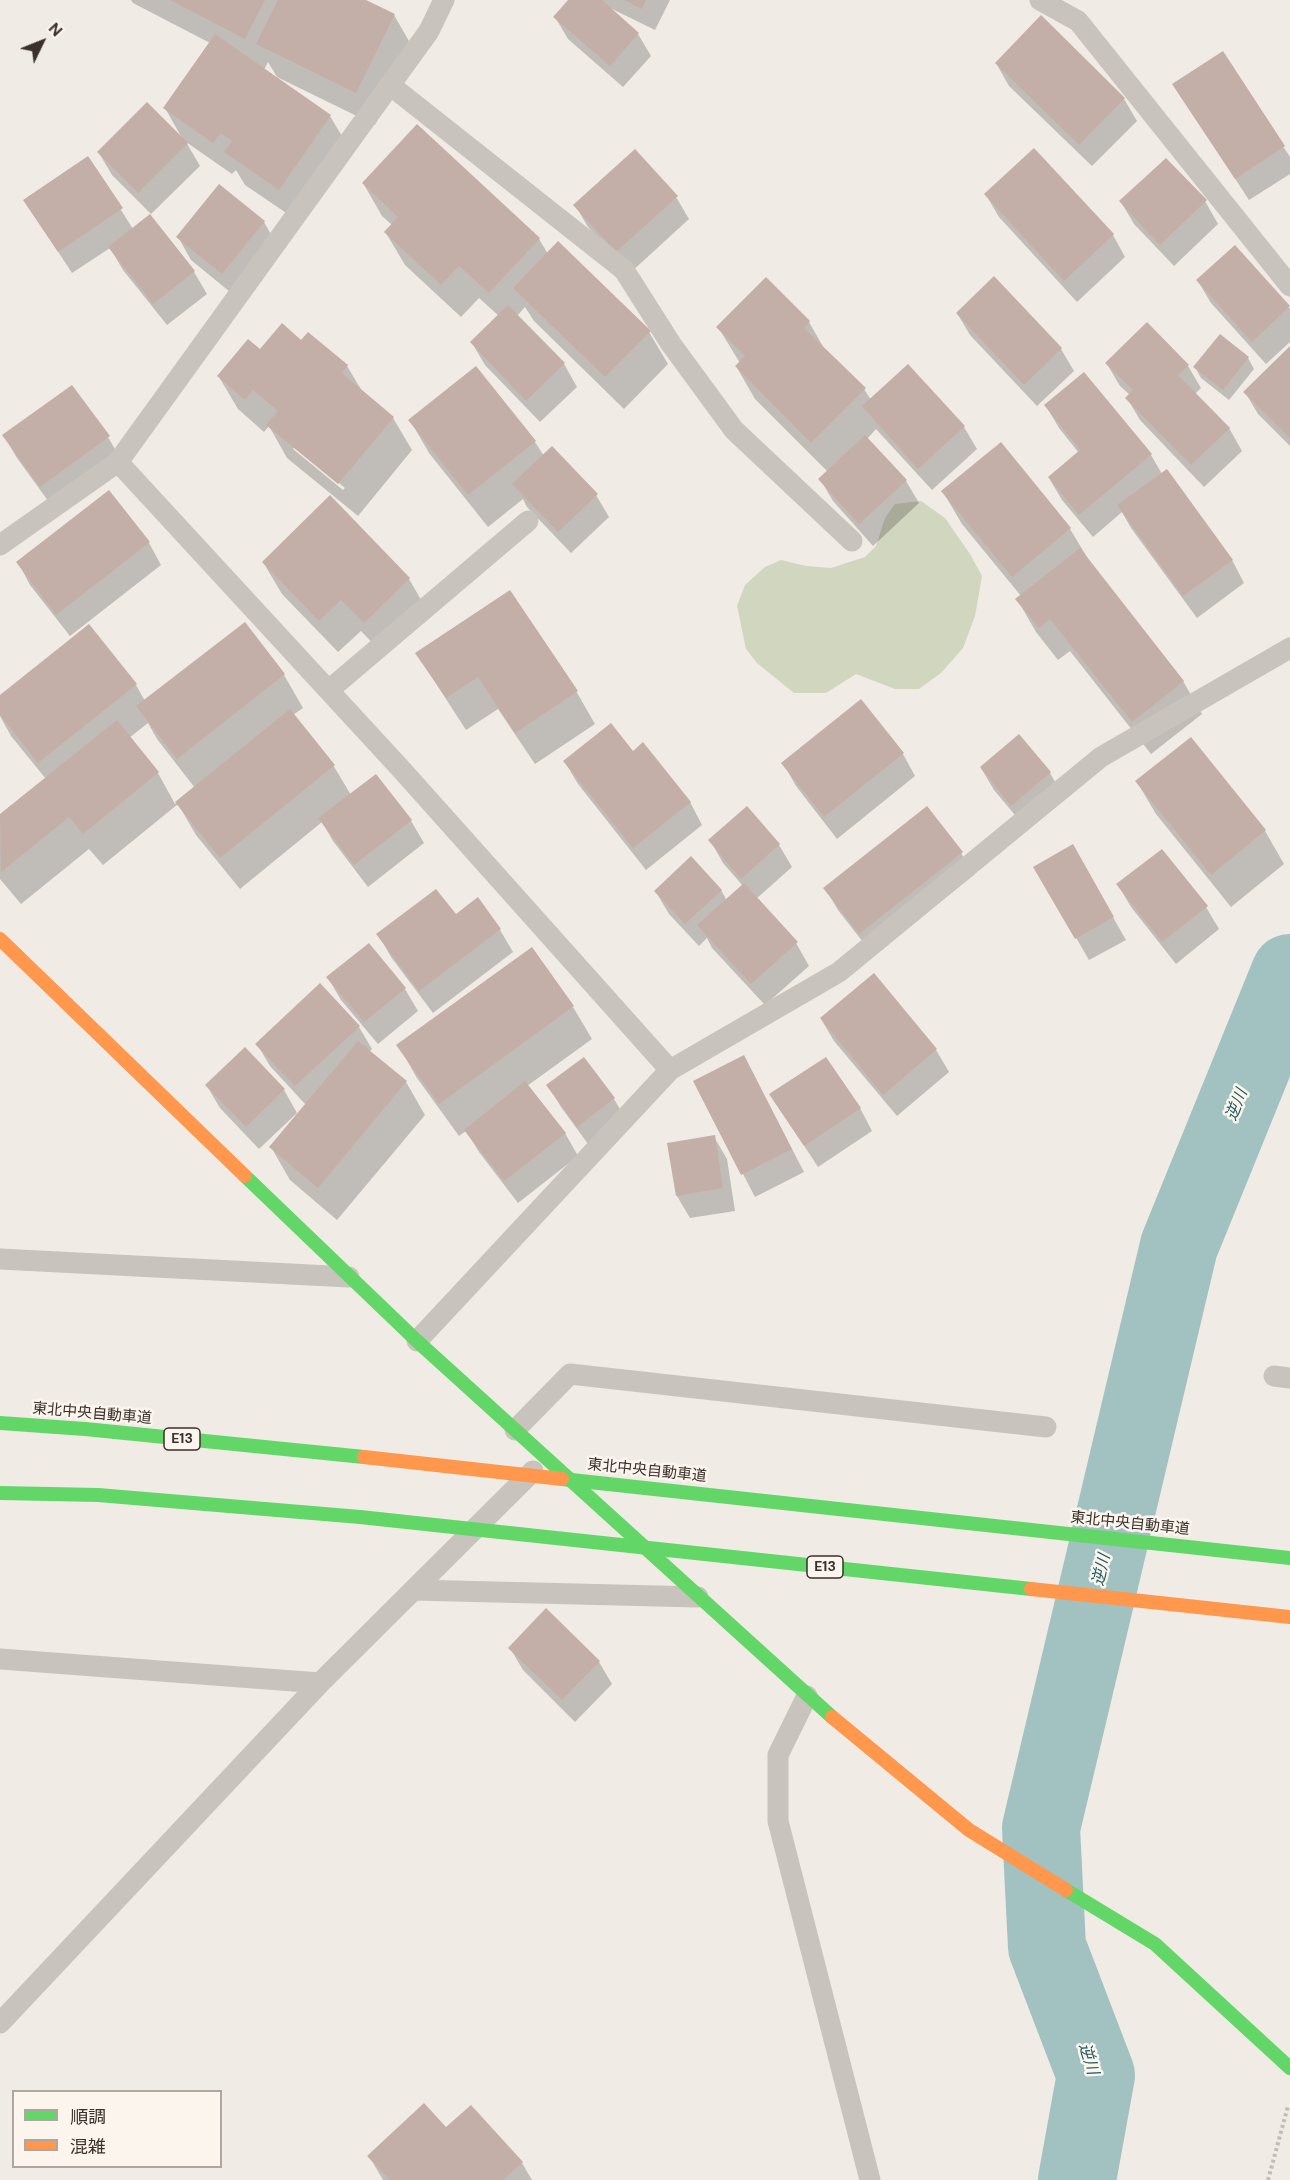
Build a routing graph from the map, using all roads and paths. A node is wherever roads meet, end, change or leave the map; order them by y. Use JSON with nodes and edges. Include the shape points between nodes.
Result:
{"nodes":[{"id":1,"x":444,"y":0,"type":"edge"},
{"id":2,"x":1040,"y":0,"type":"edge"},
{"id":3,"x":390,"y":85,"type":"junction"},
{"id":4,"x":1290,"y":286,"type":"edge"},
{"id":5,"x":118,"y":462,"type":"junction"},
{"id":6,"x":528,"y":521,"type":"dead end"},
{"id":7,"x":852,"y":541,"type":"dead end"},
{"id":8,"x":0,"y":545,"type":"edge"},
{"id":9,"x":1290,"y":648,"type":"edge"},
{"id":10,"x":329,"y":690,"type":"junction"},
{"id":11,"x":0,"y":939,"type":"edge"},
{"id":12,"x":670,"y":1070,"type":"junction"},
{"id":13,"x":0,"y":1259,"type":"edge"},
{"id":14,"x":349,"y":1277,"type":"junction"},
{"id":15,"x":417,"y":1341,"type":"junction"},
{"id":16,"x":0,"y":1423,"type":"edge"},
{"id":17,"x":1046,"y":1427,"type":"dead end"},
{"id":18,"x":515,"y":1430,"type":"junction"},
{"id":19,"x":545,"y":1459,"type":"junction"},
{"id":20,"x":0,"y":1493,"type":"edge"},
{"id":21,"x":1290,"y":1558,"type":"edge"},
{"id":22,"x":413,"y":1590,"type":"junction"},
{"id":23,"x":698,"y":1596,"type":"junction"},
{"id":24,"x":1290,"y":1617,"type":"edge"},
{"id":25,"x":0,"y":1659,"type":"edge"},
{"id":26,"x":320,"y":1683,"type":"junction"},
{"id":27,"x":807,"y":1696,"type":"junction"},
{"id":28,"x":0,"y":2023,"type":"edge"},
{"id":29,"x":1290,"y":2068,"type":"edge"},
{"id":30,"x":1290,"y":2099,"type":"edge"},
{"id":31,"x":870,"y":2180,"type":"edge"},
{"id":32,"x":1268,"y":2180,"type":"edge"}],
"edges":[{"from":1,"to":3,"type":"lane","via":[[429,30]]},
{"from":2,"to":4,"type":"lane","via":[[1078,21]]},
{"from":3,"to":5,"type":"lane"},
{"from":3,"to":7,"type":"lane","via":[[624,270],[671,344],[734,430]]},
{"from":5,"to":8,"type":"lane"},
{"from":5,"to":10,"type":"lane"},
{"from":6,"to":10,"type":"lane"},
{"from":9,"to":12,"type":"lane","via":[[1101,757],[839,972]]},
{"from":10,"to":12,"type":"lane"},
{"from":11,"to":14,"type":"main road"},
{"from":12,"to":15,"type":"lane"},
{"from":13,"to":14,"type":"lane"},
{"from":14,"to":15,"type":"main road"},
{"from":15,"to":18,"type":"main road"},
{"from":16,"to":21,"type":"main road","name":"東北中央自動車道","number":"E13","bridge":true,"via":[[364,1457]]},
{"from":17,"to":18,"type":"lane","via":[[570,1374]]},
{"from":18,"to":19,"type":"main road"},
{"from":19,"to":22,"type":"lane"},
{"from":19,"to":23,"type":"main road"},
{"from":20,"to":24,"type":"main road","number":"E13","bridge":true,"via":[[98,1496],[360,1517]]},
{"from":22,"to":23,"type":"lane"},
{"from":22,"to":26,"type":"lane"},
{"from":23,"to":27,"type":"main road"},
{"from":25,"to":26,"type":"lane"},
{"from":26,"to":28,"type":"lane"},
{"from":27,"to":29,"type":"main road","via":[[969,1830],[1155,1944]]},
{"from":27,"to":31,"type":"lane","via":[[778,1755],[778,1821]]},
{"from":30,"to":32,"type":"path"}]}
